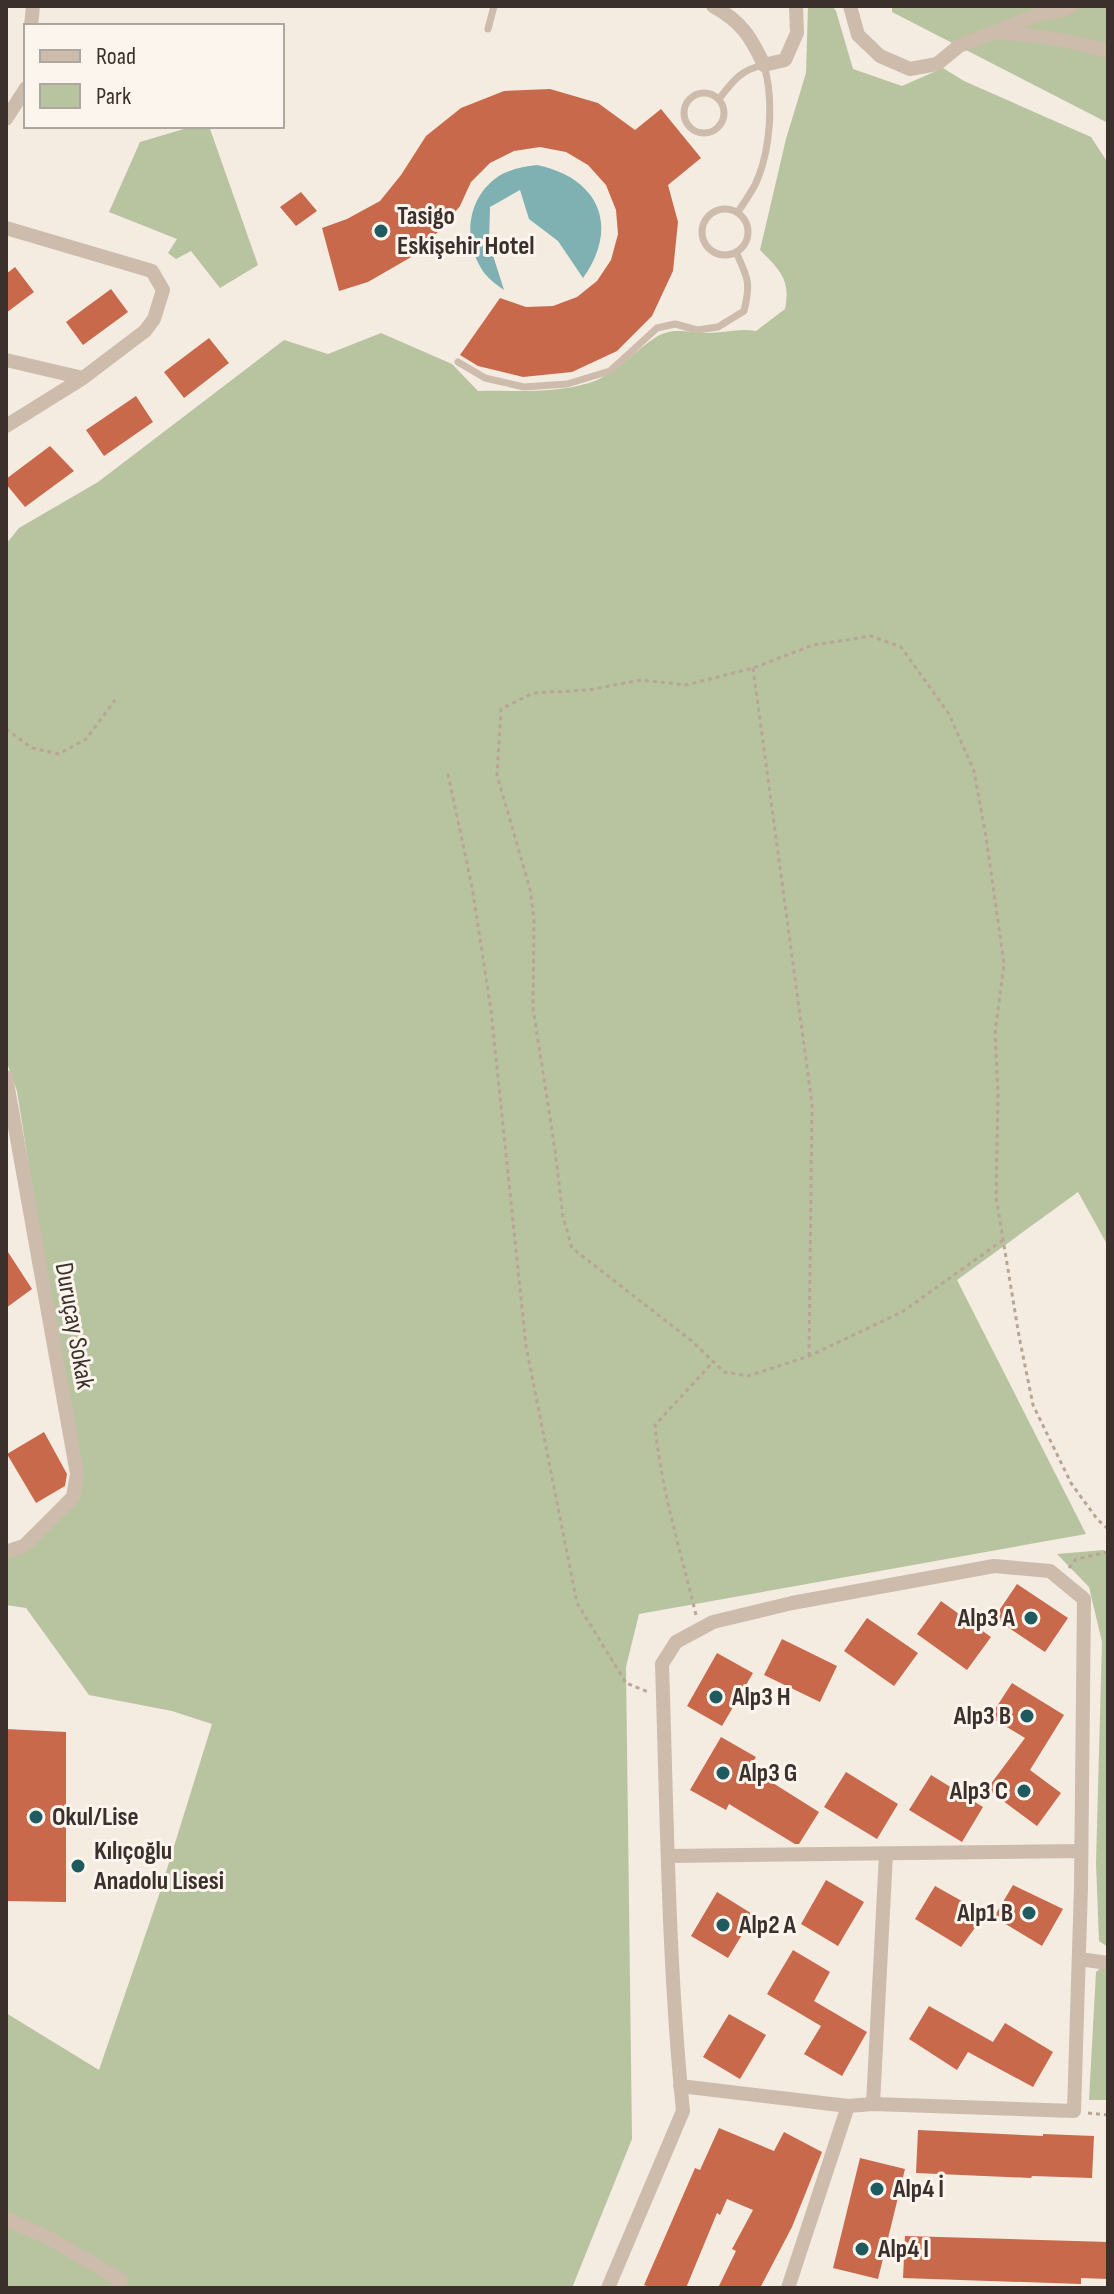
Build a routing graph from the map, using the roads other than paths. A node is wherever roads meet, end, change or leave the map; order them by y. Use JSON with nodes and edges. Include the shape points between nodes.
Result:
{"nodes":[{"id":1,"x":494,"y":6,"type":"edge"},
{"id":2,"x":713,"y":6,"type":"edge"},
{"id":3,"x":796,"y":6,"type":"edge"},
{"id":4,"x":850,"y":6,"type":"edge"},
{"id":5,"x":1071,"y":6,"type":"edge"},
{"id":6,"x":1043,"y":10,"type":"edge"},
{"id":7,"x":488,"y":29,"type":"dead end"},
{"id":8,"x":992,"y":33,"type":"junction"},
{"id":9,"x":1108,"y":51,"type":"edge"},
{"id":10,"x":764,"y":65,"type":"junction"},
{"id":11,"x":24,"y":91,"type":"edge"},
{"id":12,"x":719,"y":99,"type":"junction"},
{"id":13,"x":6,"y":119,"type":"edge"},
{"id":14,"x":738,"y":212,"type":"junction"},
{"id":15,"x":6,"y":228,"type":"edge"},
{"id":16,"x":736,"y":252,"type":"junction"},
{"id":17,"x":6,"y":360,"type":"edge"},
{"id":18,"x":458,"y":362,"type":"dead end"},
{"id":19,"x":83,"y":378,"type":"junction"},
{"id":20,"x":6,"y":426,"type":"edge"},
{"id":21,"x":6,"y":1077,"type":"edge"},
{"id":22,"x":6,"y":1552,"type":"edge"},
{"id":23,"x":1081,"y":1851,"type":"junction"},
{"id":24,"x":886,"y":1854,"type":"junction"},
{"id":25,"x":668,"y":1856,"type":"junction"},
{"id":26,"x":1079,"y":1959,"type":"junction"},
{"id":27,"x":1108,"y":1963,"type":"edge"},
{"id":28,"x":680,"y":2086,"type":"junction"},
{"id":29,"x":873,"y":2104,"type":"junction"},
{"id":30,"x":848,"y":2106,"type":"junction"},
{"id":31,"x":6,"y":2219,"type":"edge"},
{"id":32,"x":118,"y":2288,"type":"edge"},
{"id":33,"x":608,"y":2288,"type":"edge"},
{"id":34,"x":788,"y":2288,"type":"edge"}],
"edges":[{"from":1,"to":7,"type":"lane"},
{"from":2,"to":10,"type":"street","via":[[751,37]]},
{"from":3,"to":10,"type":"street","via":[[797,33],[785,60]]},
{"from":4,"to":8,"type":"street","via":[[858,35],[880,56],[910,69],[937,64],[959,46]]},
{"from":5,"to":6,"type":"street"},
{"from":6,"to":8,"type":"street"},
{"from":8,"to":9,"type":"street"},
{"from":10,"to":12,"type":"lane","via":[[747,68]]},
{"from":10,"to":14,"type":"lane","via":[[770,101],[763,160]]},
{"from":11,"to":13,"type":"street"},
{"from":12,"to":12,"type":"lane","via":[[707,93],[690,99],[684,110],[690,127],[702,133],[715,130],[723,119]]},
{"from":14,"to":16,"type":"lane","via":[[748,233]]},
{"from":14,"to":16,"type":"lane","via":[[716,210],[705,220],[702,234],[714,252]]},
{"from":15,"to":19,"type":"street","via":[[152,271],[163,290],[145,331]]},
{"from":16,"to":18,"type":"lane","via":[[750,289],[744,311],[718,327],[657,328],[610,371],[567,384],[524,387],[485,378]]},
{"from":17,"to":19,"type":"street"},
{"from":19,"to":20,"type":"street"},
{"from":21,"to":22,"type":"street","name":"Duruçay Sokak","via":[[77,1474],[73,1497],[24,1546]]},
{"from":23,"to":24,"type":"street"},
{"from":23,"to":25,"type":"street","via":[[1084,1599],[1050,1571],[994,1566],[792,1603],[713,1622],[676,1642],[662,1664]]},
{"from":23,"to":26,"type":"street"},
{"from":24,"to":25,"type":"street"},
{"from":24,"to":29,"type":"street"},
{"from":25,"to":28,"type":"street"},
{"from":26,"to":27,"type":"street"},
{"from":26,"to":29,"type":"street","via":[[1074,2111]]},
{"from":28,"to":30,"type":"street"},
{"from":28,"to":33,"type":"street","via":[[683,2111]]},
{"from":29,"to":30,"type":"street"},
{"from":30,"to":34,"type":"street"},
{"from":31,"to":32,"type":"street","via":[[121,2280]]}]}
